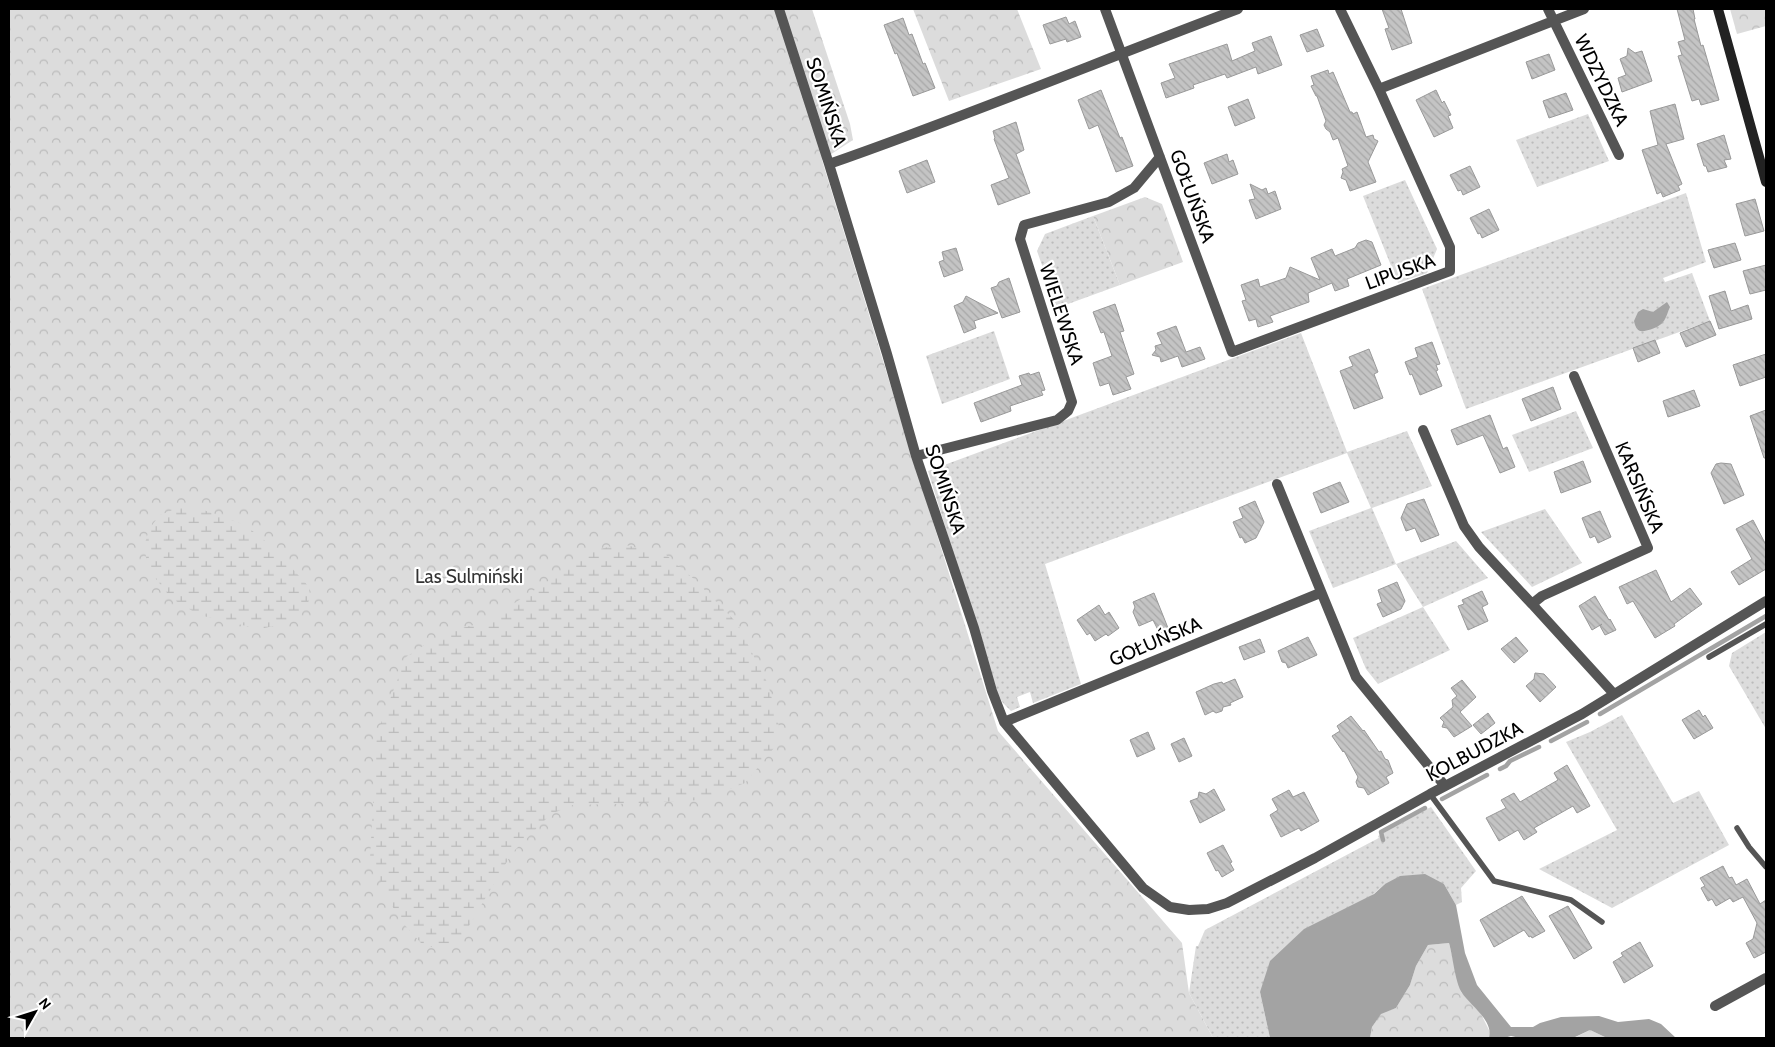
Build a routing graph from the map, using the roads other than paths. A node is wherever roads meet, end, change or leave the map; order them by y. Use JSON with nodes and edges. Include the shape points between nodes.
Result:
{"nodes":[{"id":1,"x":779,"y":9,"type":"edge"},
{"id":2,"x":1105,"y":9,"type":"edge"},
{"id":3,"x":1238,"y":9,"type":"edge"},
{"id":4,"x":1340,"y":9,"type":"edge"},
{"id":5,"x":1548,"y":9,"type":"edge"},
{"id":6,"x":1584,"y":9,"type":"edge"},
{"id":7,"x":1718,"y":9,"type":"edge"},
{"id":8,"x":1554,"y":21,"type":"junction"},
{"id":9,"x":1121,"y":52,"type":"junction"},
{"id":10,"x":1379,"y":89,"type":"junction"},
{"id":11,"x":1619,"y":155,"type":"dead end"},
{"id":12,"x":1160,"y":157,"type":"junction"},
{"id":13,"x":829,"y":164,"type":"junction"},
{"id":14,"x":1766,"y":182,"type":"edge"},
{"id":15,"x":1232,"y":352,"type":"joint"},
{"id":16,"x":1574,"y":376,"type":"dead end"},
{"id":17,"x":1423,"y":430,"type":"dead end"},
{"id":18,"x":916,"y":456,"type":"junction"},
{"id":19,"x":1277,"y":484,"type":"dead end"},
{"id":20,"x":1320,"y":592,"type":"junction"},
{"id":21,"x":1766,"y":601,"type":"edge"},
{"id":22,"x":1532,"y":604,"type":"junction"},
{"id":23,"x":1766,"y":624,"type":"edge"},
{"id":24,"x":1709,"y":657,"type":"dead end"},
{"id":25,"x":1614,"y":694,"type":"junction"},
{"id":26,"x":1004,"y":722,"type":"junction"},
{"id":27,"x":1445,"y":786,"type":"junction"},
{"id":28,"x":1430,"y":794,"type":"junction"},
{"id":29,"x":1737,"y":828,"type":"dead end"},
{"id":30,"x":1766,"y":867,"type":"edge"},
{"id":31,"x":1189,"y":910,"type":"joint"},
{"id":32,"x":1602,"y":922,"type":"dead end"},
{"id":33,"x":1766,"y":978,"type":"edge"},
{"id":34,"x":1715,"y":1006,"type":"dead end"}],
"edges":[{"from":1,"to":13,"type":"street","name":"SOMIŃSKA"},
{"from":2,"to":9,"type":"street","name":"GOŁUŃSKA"},
{"from":3,"to":9,"type":"street"},
{"from":4,"to":10,"type":"street","name":"LIPUSKA"},
{"from":5,"to":8,"type":"street","name":"WDZYDZKA"},
{"from":6,"to":8,"type":"street","name":"WDZYDZKA"},
{"from":7,"to":14,"type":"street"},
{"from":8,"to":10,"type":"street"},
{"from":8,"to":11,"type":"street","name":"WDZYDZKA"},
{"from":9,"to":12,"type":"street","name":"GOŁUŃSKA"},
{"from":9,"to":13,"type":"street","via":[[921,132]]},
{"from":10,"to":15,"type":"street","name":"LIPUSKA","via":[[1450,247],[1450,271]]},
{"from":12,"to":15,"type":"street","name":"GOŁUŃSKA"},
{"from":12,"to":18,"type":"street","name":"WIELEWSKA","via":[[1134,188],[1109,202],[1024,225],[1020,239],[1072,402],[1068,412],[1057,420]]},
{"from":13,"to":18,"type":"street","name":"SOMIŃSKA"},
{"from":16,"to":22,"type":"street","name":"KARSIŃSKA","via":[[1648,548],[1542,596]]},
{"from":17,"to":22,"type":"street","via":[[1464,526]]},
{"from":18,"to":26,"type":"street","name":"SOMIŃSKA"},
{"from":19,"to":20,"type":"street"},
{"from":20,"to":26,"type":"street","name":"GOŁUŃSKA"},
{"from":20,"to":27,"type":"street","via":[[1356,677]]},
{"from":21,"to":25,"type":"street","name":"KOLBUDZKA"},
{"from":22,"to":25,"type":"street"},
{"from":23,"to":24,"type":"lane"},
{"from":25,"to":27,"type":"street","name":"KOLBUDZKA"},
{"from":26,"to":31,"type":"street","name":"SOMIŃSKA","via":[[1143,888],[1170,907]]},
{"from":27,"to":28,"type":"street","name":"KOLBUDZKA"},
{"from":28,"to":31,"type":"street","name":"KOLBUDZKA","via":[[1227,903],[1208,910]]},
{"from":28,"to":32,"type":"lane","via":[[1494,881],[1571,900]]},
{"from":29,"to":30,"type":"lane"},
{"from":33,"to":34,"type":"street"}]}
